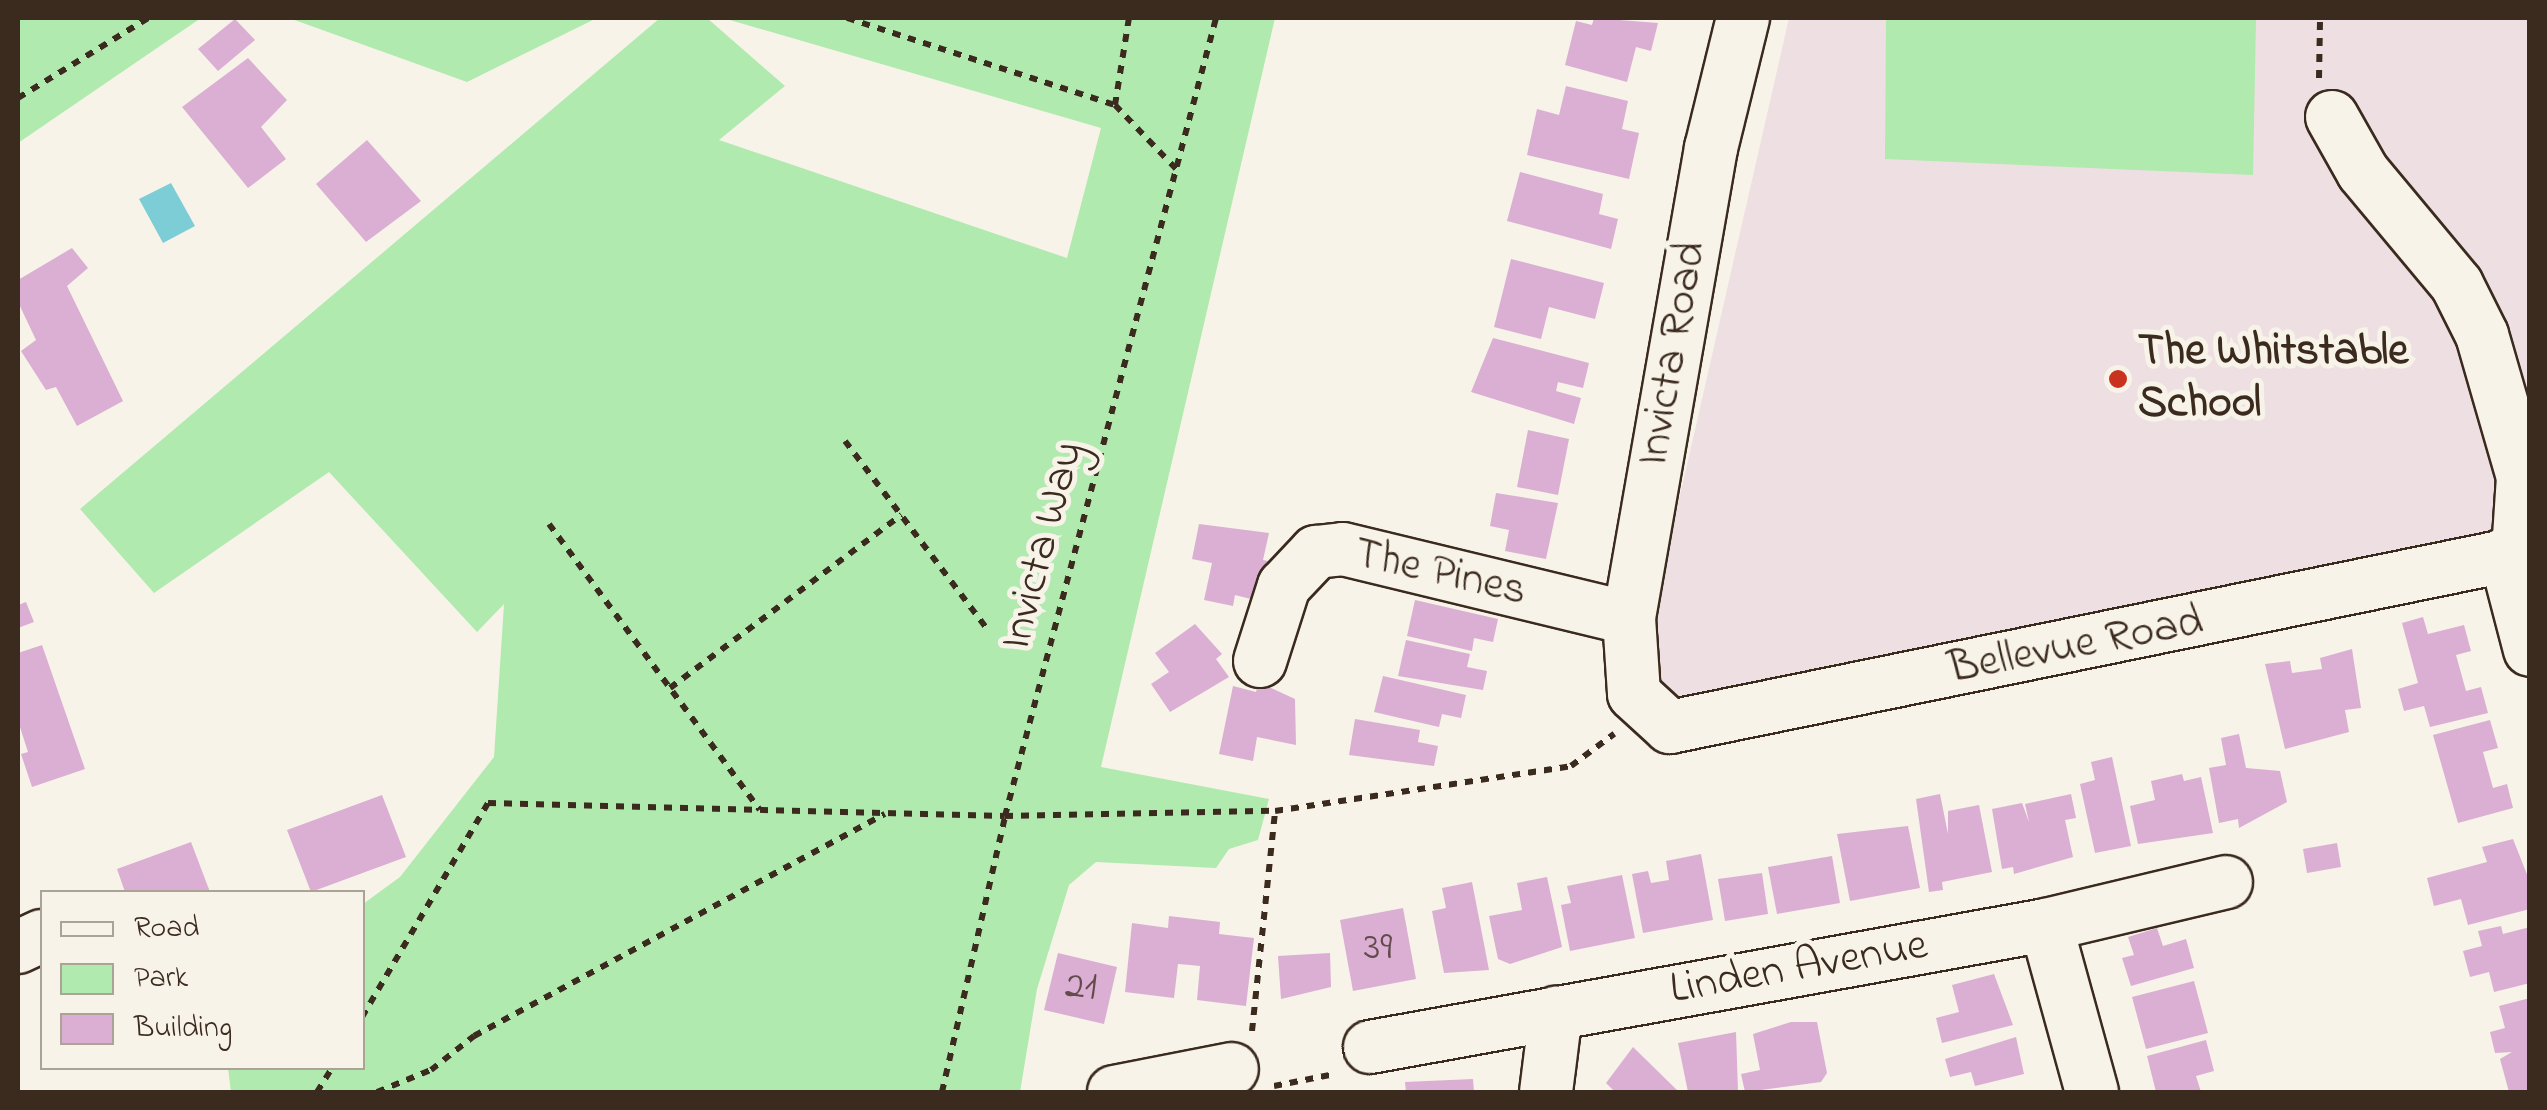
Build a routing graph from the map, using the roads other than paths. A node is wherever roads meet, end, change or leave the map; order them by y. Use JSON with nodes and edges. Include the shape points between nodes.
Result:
{"nodes":[{"id":1,"x":1744,"y":18,"type":"edge"},
{"id":2,"x":2332,"y":116,"type":"road end"},
{"id":3,"x":2517,"y":553,"type":"edge"},
{"id":4,"x":1629,"y":618,"type":"junction"},
{"id":5,"x":2530,"y":650,"type":"edge"},
{"id":6,"x":1260,"y":662,"type":"dead end"},
{"id":7,"x":1652,"y":711,"type":"joint"},
{"id":8,"x":2226,"y":882,"type":"dead end"},
{"id":9,"x":2046,"y":924,"type":"junction"},
{"id":10,"x":1556,"y":1013,"type":"junction"},
{"id":11,"x":1370,"y":1047,"type":"road end"},
{"id":12,"x":1250,"y":1069,"type":"road end"},
{"id":13,"x":1114,"y":1092,"type":"edge"},
{"id":14,"x":1546,"y":1092,"type":"edge"},
{"id":15,"x":2092,"y":1092,"type":"edge"}],
"edges":[{"from":1,"to":4,"type":"street","name":"Invicta Road","via":[[1711,148]]},
{"from":2,"to":3,"type":"street","via":[[2363,172],[2457,285],[2482,335],[2522,477]]},
{"from":3,"to":5,"type":"street"},
{"from":3,"to":7,"type":"street","name":"Bellevue Road"},
{"from":4,"to":6,"type":"street","name":"The Pines","via":[[1343,549],[1316,552],[1284,586]]},
{"from":4,"to":7,"type":"street","name":"Invicta Road"},
{"from":8,"to":9,"type":"street","name":"Linden Avenue"},
{"from":9,"to":10,"type":"street","name":"Linden Avenue"},
{"from":9,"to":15,"type":"street"},
{"from":10,"to":11,"type":"street","name":"Linden Avenue"},
{"from":10,"to":14,"type":"street"},
{"from":12,"to":13,"type":"street"}]}
